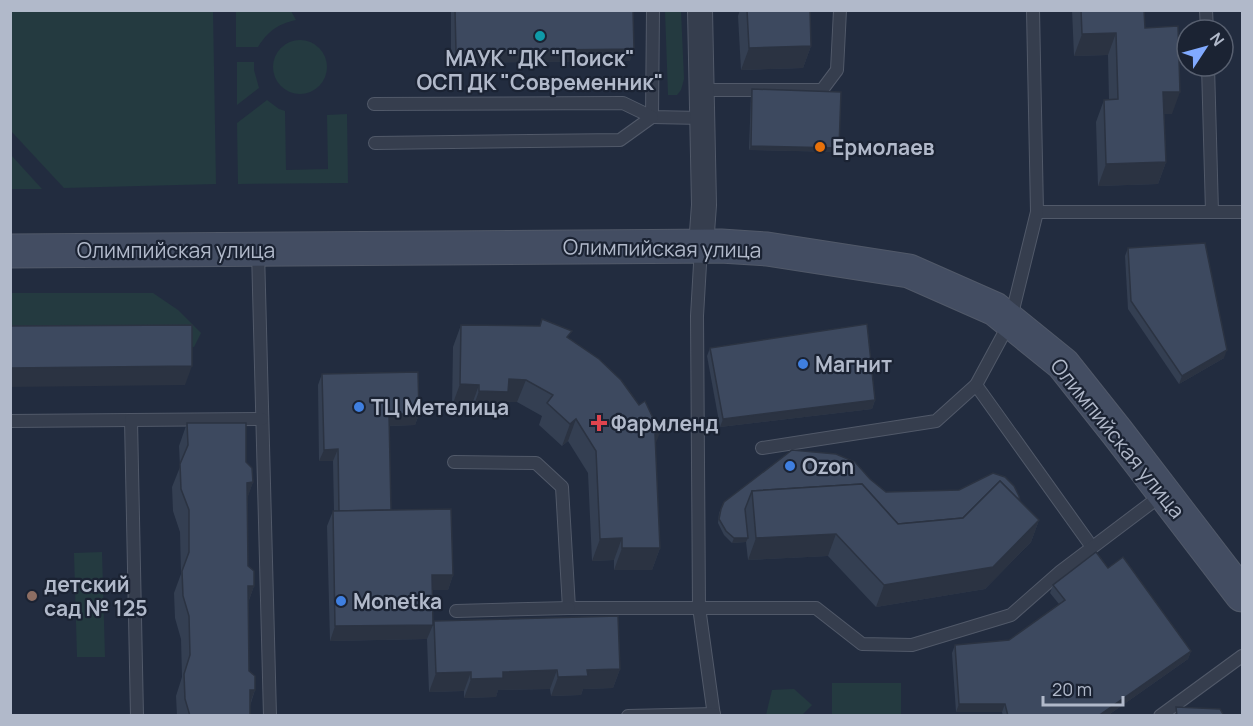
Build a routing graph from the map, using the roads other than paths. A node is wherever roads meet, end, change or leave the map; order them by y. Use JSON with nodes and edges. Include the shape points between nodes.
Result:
{"nodes":[{"id":1,"x":653,"y":10,"type":"edge"},
{"id":2,"x":700,"y":10,"type":"edge"},
{"id":3,"x":840,"y":10,"type":"edge"},
{"id":4,"x":1033,"y":10,"type":"edge"},
{"id":5,"x":1208,"y":78,"type":"edge"},
{"id":6,"x":702,"y":90,"type":"junction"},
{"id":7,"x":374,"y":104,"type":"dead end"},
{"id":8,"x":652,"y":117,"type":"junction"},
{"id":9,"x":702,"y":118,"type":"junction"},
{"id":10,"x":375,"y":143,"type":"dead end"},
{"id":11,"x":1037,"y":212,"type":"junction"},
{"id":12,"x":1212,"y":212,"type":"junction"},
{"id":13,"x":1242,"y":212,"type":"edge"},
{"id":14,"x":701,"y":246,"type":"junction"},
{"id":15,"x":258,"y":250,"type":"junction"},
{"id":16,"x":10,"y":251,"type":"edge"},
{"id":17,"x":1010,"y":322,"type":"junction"},
{"id":18,"x":976,"y":385,"type":"junction"},
{"id":19,"x":262,"y":419,"type":"junction"},
{"id":20,"x":131,"y":420,"type":"junction"},
{"id":21,"x":10,"y":421,"type":"edge"},
{"id":22,"x":762,"y":448,"type":"dead end"},
{"id":23,"x":454,"y":462,"type":"dead end"},
{"id":24,"x":1164,"y":493,"type":"junction"},
{"id":25,"x":1092,"y":548,"type":"junction"},
{"id":26,"x":1242,"y":596,"type":"edge"},
{"id":27,"x":699,"y":607,"type":"junction"},
{"id":28,"x":569,"y":608,"type":"junction"},
{"id":29,"x":456,"y":611,"type":"dead end"},
{"id":30,"x":1242,"y":656,"type":"edge"},
{"id":31,"x":714,"y":715,"type":"edge"},
{"id":32,"x":137,"y":716,"type":"edge"},
{"id":33,"x":270,"y":716,"type":"edge"},
{"id":34,"x":628,"y":716,"type":"edge"},
{"id":35,"x":1160,"y":716,"type":"edge"}],
"edges":[{"from":1,"to":8,"type":"lane"},
{"from":2,"to":6,"type":"street"},
{"from":3,"to":6,"type":"lane","via":[[837,70],[822,90]]},
{"from":4,"to":11,"type":"lane"},
{"from":5,"to":12,"type":"lane"},
{"from":6,"to":9,"type":"street"},
{"from":7,"to":8,"type":"lane","via":[[623,103]]},
{"from":8,"to":9,"type":"lane"},
{"from":8,"to":10,"type":"lane","via":[[620,140]]},
{"from":9,"to":14,"type":"street"},
{"from":11,"to":12,"type":"lane"},
{"from":11,"to":17,"type":"lane"},
{"from":12,"to":13,"type":"lane"},
{"from":14,"to":15,"type":"street","name":"Олимпийская улица"},
{"from":14,"to":17,"type":"street","name":"Олимпийская улица","via":[[766,249],[909,271],[994,309]]},
{"from":14,"to":27,"type":"lane","via":[[697,316]]},
{"from":15,"to":16,"type":"street","name":"Олимпийская улица"},
{"from":15,"to":19,"type":"lane"},
{"from":17,"to":18,"type":"lane"},
{"from":17,"to":24,"type":"street","name":"Олимпийская улица","via":[[1063,364]]},
{"from":18,"to":22,"type":"lane","via":[[936,421]]},
{"from":18,"to":25,"type":"lane"},
{"from":19,"to":20,"type":"lane"},
{"from":19,"to":33,"type":"lane"},
{"from":20,"to":21,"type":"lane"},
{"from":20,"to":32,"type":"lane"},
{"from":23,"to":28,"type":"lane","via":[[536,463],[562,487]]},
{"from":24,"to":25,"type":"lane"},
{"from":24,"to":26,"type":"street","name":"Олимпийская улица"},
{"from":25,"to":27,"type":"lane","via":[[1011,615],[912,645],[862,644],[816,608]]},
{"from":27,"to":28,"type":"lane"},
{"from":27,"to":31,"type":"lane"},
{"from":28,"to":29,"type":"lane"},
{"from":30,"to":35,"type":"lane"},
{"from":31,"to":34,"type":"lane"}]}
